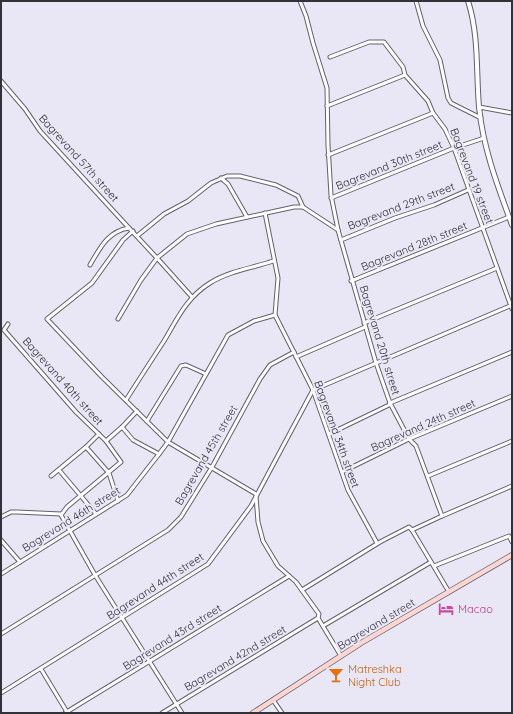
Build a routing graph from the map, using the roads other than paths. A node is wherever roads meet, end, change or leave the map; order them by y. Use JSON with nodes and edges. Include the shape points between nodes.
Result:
{"nodes":[{"id":1,"x":300,"y":1,"type":"edge"},
{"id":2,"x":416,"y":1,"type":"edge"},
{"id":3,"x":468,"y":1,"type":"edge"},
{"id":4,"x":330,"y":57,"type":"dead end"},
{"id":5,"x":405,"y":75,"type":"junction"},
{"id":6,"x":1,"y":81,"type":"edge"},
{"id":7,"x":327,"y":106,"type":"junction"},
{"id":8,"x":479,"y":107,"type":"junction"},
{"id":9,"x":433,"y":113,"type":"junction"},
{"id":10,"x":512,"y":113,"type":"edge"},
{"id":11,"x":481,"y":118,"type":"junction"},
{"id":12,"x":484,"y":138,"type":"junction"},
{"id":13,"x":454,"y":148,"type":"junction"},
{"id":14,"x":328,"y":155,"type":"junction"},
{"id":15,"x":222,"y":178,"type":"junction"},
{"id":16,"x":468,"y":190,"type":"junction"},
{"id":17,"x":331,"y":198,"type":"junction"},
{"id":18,"x":303,"y":207,"type":"junction"},
{"id":19,"x":265,"y":214,"type":"junction"},
{"id":20,"x":247,"y":217,"type":"junction"},
{"id":21,"x":509,"y":217,"type":"junction"},
{"id":22,"x":512,"y":225,"type":"edge"},
{"id":23,"x":129,"y":228,"type":"junction"},
{"id":24,"x":483,"y":228,"type":"junction"},
{"id":25,"x":338,"y":230,"type":"junction"},
{"id":26,"x":133,"y":231,"type":"junction"},
{"id":27,"x":137,"y":236,"type":"junction"},
{"id":28,"x":341,"y":240,"type":"junction"},
{"id":29,"x":157,"y":258,"type":"junction"},
{"id":30,"x":273,"y":260,"type":"junction"},
{"id":31,"x":90,"y":265,"type":"dead end"},
{"id":32,"x":497,"y":268,"type":"junction"},
{"id":33,"x":351,"y":281,"type":"junction"},
{"id":34,"x":192,"y":297,"type":"junction"},
{"id":35,"x":512,"y":306,"type":"edge"},
{"id":36,"x":275,"y":315,"type":"junction"},
{"id":37,"x":118,"y":319,"type":"dead end"},
{"id":38,"x":8,"y":324,"type":"dead end"},
{"id":39,"x":365,"y":325,"type":"junction"},
{"id":40,"x":294,"y":352,"type":"junction"},
{"id":41,"x":512,"y":352,"type":"edge"},
{"id":42,"x":296,"y":357,"type":"junction"},
{"id":43,"x":376,"y":363,"type":"junction"},
{"id":44,"x":206,"y":374,"type":"junction"},
{"id":45,"x":313,"y":390,"type":"junction"},
{"id":46,"x":512,"y":396,"type":"edge"},
{"id":47,"x":126,"y":400,"type":"junction"},
{"id":48,"x":390,"y":403,"type":"junction"},
{"id":49,"x":137,"y":411,"type":"junction"},
{"id":50,"x":147,"y":421,"type":"junction"},
{"id":51,"x":122,"y":427,"type":"junction"},
{"id":52,"x":99,"y":434,"type":"junction"},
{"id":53,"x":329,"y":434,"type":"junction"},
{"id":54,"x":409,"y":439,"type":"junction"},
{"id":55,"x":106,"y":441,"type":"junction"},
{"id":56,"x":512,"y":441,"type":"edge"},
{"id":57,"x":168,"y":442,"type":"junction"},
{"id":58,"x":86,"y":447,"type":"junction"},
{"id":59,"x":159,"y":454,"type":"junction"},
{"id":60,"x":212,"y":467,"type":"junction"},
{"id":61,"x":59,"y":470,"type":"junction"},
{"id":62,"x":342,"y":472,"type":"junction"},
{"id":63,"x":108,"y":473,"type":"junction"},
{"id":64,"x":51,"y":476,"type":"dead end"},
{"id":65,"x":428,"y":476,"type":"junction"},
{"id":66,"x":512,"y":486,"type":"edge"},
{"id":67,"x":256,"y":494,"type":"junction"},
{"id":68,"x":82,"y":495,"type":"junction"},
{"id":69,"x":118,"y":501,"type":"junction"},
{"id":70,"x":61,"y":514,"type":"junction"},
{"id":71,"x":96,"y":514,"type":"junction"},
{"id":72,"x":442,"y":516,"type":"junction"},
{"id":73,"x":1,"y":517,"type":"edge"},
{"id":74,"x":412,"y":530,"type":"junction"},
{"id":75,"x":70,"y":531,"type":"junction"},
{"id":76,"x":1,"y":540,"type":"edge"},
{"id":77,"x":512,"y":542,"type":"edge"},
{"id":78,"x":377,"y":543,"type":"junction"},
{"id":79,"x":512,"y":555,"type":"edge"},
{"id":80,"x":20,"y":562,"type":"junction"},
{"id":81,"x":431,"y":562,"type":"junction"},
{"id":82,"x":434,"y":566,"type":"junction"},
{"id":83,"x":1,"y":574,"type":"edge"},
{"id":84,"x":95,"y":575,"type":"junction"},
{"id":85,"x":289,"y":576,"type":"junction"},
{"id":86,"x":302,"y":590,"type":"junction"},
{"id":87,"x":449,"y":592,"type":"junction"},
{"id":88,"x":318,"y":618,"type":"junction"},
{"id":89,"x":122,"y":619,"type":"junction"},
{"id":90,"x":323,"y":626,"type":"junction"},
{"id":91,"x":1,"y":634,"type":"edge"},
{"id":92,"x":341,"y":656,"type":"junction"},
{"id":93,"x":150,"y":661,"type":"junction"},
{"id":94,"x":41,"y":669,"type":"junction"},
{"id":95,"x":1,"y":693,"type":"edge"},
{"id":96,"x":273,"y":700,"type":"junction"},
{"id":97,"x":176,"y":704,"type":"junction"},
{"id":98,"x":67,"y":712,"type":"edge"},
{"id":99,"x":162,"y":713,"type":"edge"},
{"id":100,"x":182,"y":713,"type":"edge"},
{"id":101,"x":253,"y":713,"type":"edge"},
{"id":102,"x":282,"y":713,"type":"edge"}],
"edges":[{"from":1,"to":7,"type":"street","name":"Bagrevand 20th street","via":[[326,82]]},
{"from":2,"to":11,"type":"street","via":[[423,26],[440,60],[448,98],[451,103]]},
{"from":3,"to":8,"type":"street","via":[[475,30]]},
{"from":4,"to":5,"type":"street","name":"Bagrevand 19 street","via":[[369,42],[384,42],[403,67]]},
{"from":5,"to":7,"type":"street"},
{"from":5,"to":9,"type":"street","name":"Bagrevand 19 street","via":[[428,101]]},
{"from":6,"to":23,"type":"street","name":"Bagrevand 57th street","via":[[40,130]]},
{"from":7,"to":14,"type":"street","name":"Bagrevand 20th street"},
{"from":8,"to":10,"type":"street"},
{"from":8,"to":11,"type":"street"},
{"from":9,"to":13,"type":"street","name":"Bagrevand 19 street","via":[[445,129]]},
{"from":9,"to":14,"type":"street"},
{"from":11,"to":12,"type":"street"},
{"from":12,"to":13,"type":"street","name":"Bagrevand 30th street"},
{"from":12,"to":21,"type":"street"},
{"from":13,"to":16,"type":"street","name":"Bagrevand 19 street"},
{"from":13,"to":17,"type":"street","name":"Bagrevand 30th street"},
{"from":14,"to":17,"type":"street","name":"Bagrevand 20th street"},
{"from":15,"to":18,"type":"street","via":[[240,176],[276,185],[300,197]]},
{"from":15,"to":20,"type":"street"},
{"from":15,"to":27,"type":"street","via":[[164,214]]},
{"from":16,"to":24,"type":"street","name":"Bagrevand 19 street"},
{"from":16,"to":28,"type":"street","name":"Bagrevand 29th street"},
{"from":17,"to":25,"type":"street","name":"Bagrevand 20th street"},
{"from":18,"to":19,"type":"street"},
{"from":18,"to":25,"type":"street"},
{"from":19,"to":20,"type":"street"},
{"from":19,"to":30,"type":"street"},
{"from":20,"to":29,"type":"street","via":[[187,234]]},
{"from":21,"to":22,"type":"street"},
{"from":21,"to":24,"type":"street","name":"Bagrevand 28th street"},
{"from":23,"to":26,"type":"street","name":"Bagrevand 57th street"},
{"from":23,"to":31,"type":"street","via":[[112,234]]},
{"from":24,"to":32,"type":"street","name":"Bagrevand 19 street"},
{"from":24,"to":33,"type":"street","name":"Bagrevand 28th street"},
{"from":25,"to":28,"type":"street","name":"Bagrevand 20th street"},
{"from":26,"to":27,"type":"street","name":"Bagrevand 57th street"},
{"from":26,"to":47,"type":"street","via":[[123,240],[92,283],[47,319]]},
{"from":27,"to":29,"type":"street","name":"Bagrevand 57th street"},
{"from":28,"to":33,"type":"street","name":"Bagrevand 20th street"},
{"from":29,"to":34,"type":"street","name":"Bagrevand 57th street"},
{"from":29,"to":37,"type":"street"},
{"from":30,"to":34,"type":"street","via":[[223,276]]},
{"from":30,"to":36,"type":"street","via":[[278,278]]},
{"from":32,"to":35,"type":"street","name":"Bagrevand 19 street"},
{"from":32,"to":39,"type":"street"},
{"from":33,"to":39,"type":"street","name":"Bagrevand 20th street"},
{"from":34,"to":47,"type":"street"},
{"from":35,"to":43,"type":"street"},
{"from":36,"to":40,"type":"street","name":"Bagrevand 34th street"},
{"from":36,"to":44,"type":"street","via":[[231,332]]},
{"from":38,"to":52,"type":"street","name":"Bagrevand 40th street","via":[[4,330],[76,412]]},
{"from":39,"to":42,"type":"street"},
{"from":39,"to":43,"type":"street","name":"Bagrevand 20th street"},
{"from":40,"to":42,"type":"street","name":"Bagrevand 34th street"},
{"from":40,"to":60,"type":"street","name":"Bagrevand 45th street","via":[[270,365],[260,379]]},
{"from":41,"to":48,"type":"street"},
{"from":42,"to":45,"type":"street","name":"Bagrevand 34th street"},
{"from":43,"to":45,"type":"street"},
{"from":43,"to":48,"type":"street","name":"Bagrevand 20th street"},
{"from":44,"to":50,"type":"street","via":[[186,365],[181,366]]},
{"from":44,"to":57,"type":"street"},
{"from":45,"to":53,"type":"street","name":"Bagrevand 34th street"},
{"from":45,"to":67,"type":"street","name":"Bagrevand 44th street"},
{"from":46,"to":54,"type":"street","name":"Bagrevand 24th street"},
{"from":47,"to":49,"type":"street"},
{"from":48,"to":53,"type":"street"},
{"from":48,"to":54,"type":"street","name":"Bagrevand 20th street"},
{"from":49,"to":50,"type":"street"},
{"from":49,"to":51,"type":"street","name":"Bagrevand 40th street"},
{"from":50,"to":57,"type":"street"},
{"from":51,"to":55,"type":"street","name":"Bagrevand 40th street"},
{"from":51,"to":59,"type":"street","via":[[133,440]]},
{"from":52,"to":55,"type":"street","name":"Bagrevand 40th street"},
{"from":52,"to":58,"type":"street"},
{"from":53,"to":62,"type":"street","name":"Bagrevand 34th street"},
{"from":54,"to":62,"type":"street","name":"Bagrevand 24th street"},
{"from":54,"to":65,"type":"street","name":"Bagrevand 20th street","via":[[416,446]]},
{"from":55,"to":63,"type":"street","via":[[121,462]]},
{"from":56,"to":65,"type":"street"},
{"from":57,"to":59,"type":"street"},
{"from":57,"to":60,"type":"street"},
{"from":58,"to":61,"type":"street"},
{"from":58,"to":63,"type":"street"},
{"from":59,"to":69,"type":"street","name":"Bagrevand 46th street","via":[[127,495]]},
{"from":60,"to":67,"type":"street"},
{"from":60,"to":84,"type":"street","name":"Bagrevand 45th street","via":[[181,517],[168,530]]},
{"from":61,"to":64,"type":"street"},
{"from":61,"to":68,"type":"street"},
{"from":62,"to":78,"type":"street","name":"Bagrevand 34th street","via":[[356,506]]},
{"from":63,"to":68,"type":"street"},
{"from":63,"to":69,"type":"street"},
{"from":65,"to":72,"type":"street","name":"Bagrevand 20th street"},
{"from":66,"to":72,"type":"street"},
{"from":67,"to":85,"type":"street","via":[[258,522],[263,541],[278,566]]},
{"from":67,"to":89,"type":"street","name":"Bagrevand 44th street","via":[[252,506],[208,564]]},
{"from":68,"to":70,"type":"street"},
{"from":68,"to":71,"type":"street"},
{"from":69,"to":71,"type":"street","name":"Bagrevand 46th street"},
{"from":70,"to":73,"type":"street","via":[[12,512]]},
{"from":70,"to":75,"type":"street"},
{"from":71,"to":75,"type":"street","name":"Bagrevand 46th street"},
{"from":72,"to":74,"type":"street"},
{"from":74,"to":78,"type":"street","via":[[409,527]]},
{"from":74,"to":81,"type":"street"},
{"from":75,"to":80,"type":"street","name":"Bagrevand 46th street"},
{"from":75,"to":84,"type":"street"},
{"from":76,"to":80,"type":"street"},
{"from":77,"to":82,"type":"street","via":[[509,536]]},
{"from":78,"to":86,"type":"street"},
{"from":79,"to":87,"type":"main road","name":"Bagrevand street"},
{"from":80,"to":83,"type":"street","name":"Bagrevand 46th street"},
{"from":81,"to":82,"type":"street"},
{"from":81,"to":90,"type":"street"},
{"from":82,"to":87,"type":"street"},
{"from":84,"to":89,"type":"street"},
{"from":84,"to":91,"type":"street","name":"Bagrevand 45th street"},
{"from":85,"to":86,"type":"street"},
{"from":85,"to":93,"type":"street","name":"Bagrevand 43rd street"},
{"from":86,"to":88,"type":"street","via":[[319,614]]},
{"from":87,"to":92,"type":"main road","name":"Bagrevand street"},
{"from":88,"to":90,"type":"street"},
{"from":88,"to":97,"type":"street","name":"Bagrevand 42nd street"},
{"from":89,"to":93,"type":"street"},
{"from":89,"to":94,"type":"street","name":"Bagrevand 44th street"},
{"from":90,"to":92,"type":"street"},
{"from":92,"to":96,"type":"main road","name":"Bagrevand street"},
{"from":93,"to":97,"type":"street"},
{"from":93,"to":98,"type":"street","name":"Bagrevand 43rd street"},
{"from":94,"to":95,"type":"street","name":"Bagrevand 44th street"},
{"from":94,"to":98,"type":"street"},
{"from":96,"to":101,"type":"main road","name":"Bagrevand street"},
{"from":96,"to":102,"type":"street"},
{"from":97,"to":99,"type":"street","name":"Bagrevand 42nd street"},
{"from":97,"to":100,"type":"street"}]}
